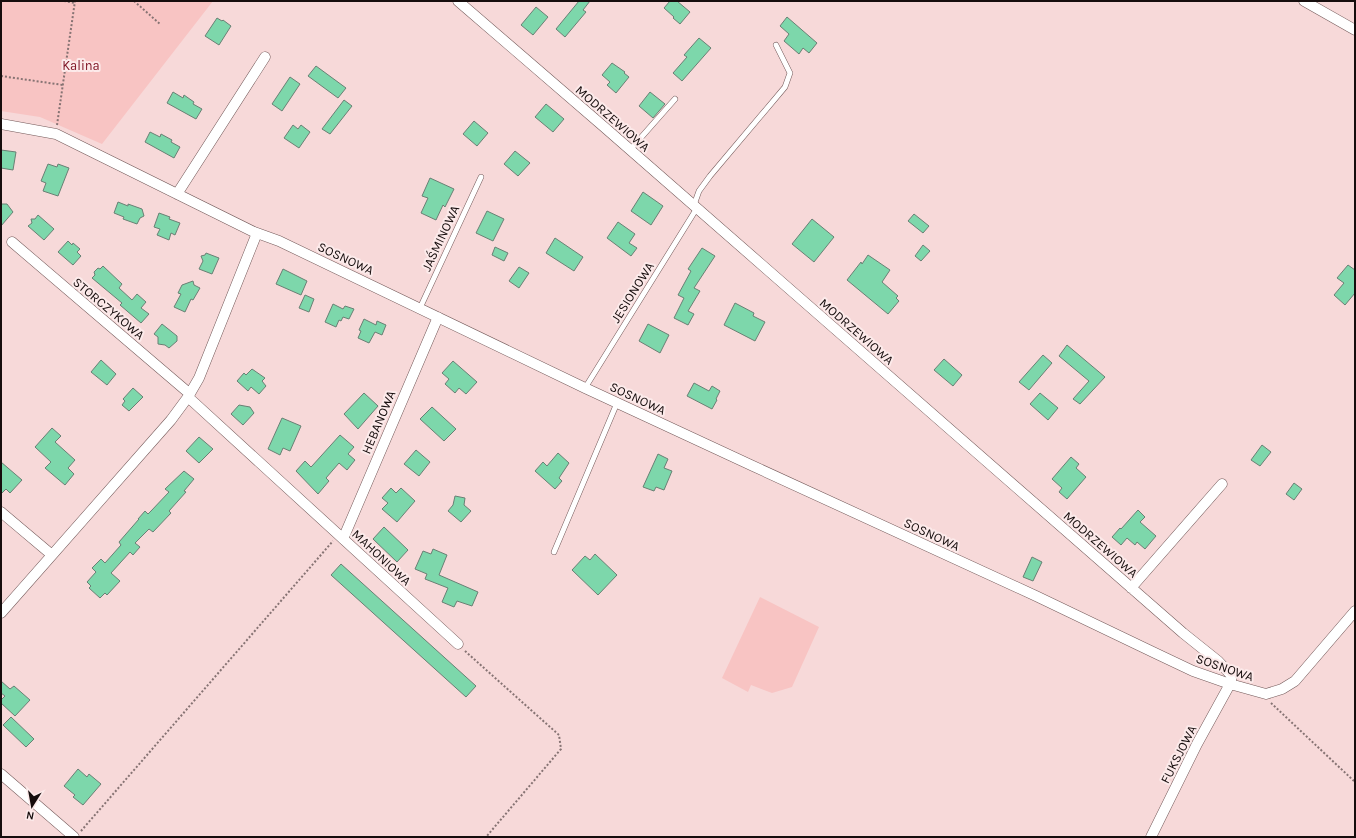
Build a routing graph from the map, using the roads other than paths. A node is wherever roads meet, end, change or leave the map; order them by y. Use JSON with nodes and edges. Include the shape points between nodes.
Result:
{"nodes":[{"id":1,"x":458,"y":1,"type":"edge"},
{"id":2,"x":1304,"y":1,"type":"edge"},
{"id":3,"x":1355,"y":30,"type":"edge"},
{"id":4,"x":776,"y":45,"type":"dead end"},
{"id":5,"x":265,"y":57,"type":"dead end"},
{"id":6,"x":675,"y":99,"type":"dead end"},
{"id":7,"x":1,"y":124,"type":"edge"},
{"id":8,"x":630,"y":150,"type":"junction"},
{"id":9,"x":481,"y":177,"type":"dead end"},
{"id":10,"x":177,"y":194,"type":"junction"},
{"id":11,"x":695,"y":207,"type":"junction"},
{"id":12,"x":257,"y":233,"type":"junction"},
{"id":13,"x":12,"y":242,"type":"dead end"},
{"id":14,"x":420,"y":308,"type":"junction"},
{"id":15,"x":438,"y":316,"type":"junction"},
{"id":16,"x":585,"y":388,"type":"junction"},
{"id":17,"x":189,"y":395,"type":"junction"},
{"id":18,"x":617,"y":403,"type":"junction"},
{"id":19,"x":1222,"y":484,"type":"dead end"},
{"id":20,"x":1,"y":512,"type":"edge"},
{"id":21,"x":341,"y":536,"type":"junction"},
{"id":22,"x":554,"y":552,"type":"dead end"},
{"id":23,"x":52,"y":555,"type":"junction"},
{"id":24,"x":1132,"y":588,"type":"junction"},
{"id":25,"x":1355,"y":611,"type":"edge"},
{"id":26,"x":1,"y":612,"type":"edge"},
{"id":27,"x":458,"y":644,"type":"road end"},
{"id":28,"x":1230,"y":684,"type":"junction"},
{"id":29,"x":1,"y":774,"type":"edge"},
{"id":30,"x":77,"y":834,"type":"edge"},
{"id":31,"x":1151,"y":837,"type":"edge"}],
"edges":[{"from":1,"to":8,"type":"street","name":"MODRZEWIOWA"},
{"from":2,"to":3,"type":"street"},
{"from":4,"to":11,"type":"lane","name":"JESIONOWA","via":[[790,73],[785,87],[710,176],[699,191]]},
{"from":5,"to":10,"type":"street"},
{"from":6,"to":8,"type":"lane"},
{"from":7,"to":10,"type":"street","name":"SOSNOWA","via":[[56,134]]},
{"from":8,"to":11,"type":"street","name":"MODRZEWIOWA"},
{"from":9,"to":14,"type":"lane","name":"JAŚMINOWA"},
{"from":10,"to":12,"type":"street","name":"SOSNOWA"},
{"from":11,"to":16,"type":"lane","name":"JESIONOWA"},
{"from":11,"to":24,"type":"street","name":"MODRZEWIOWA"},
{"from":12,"to":14,"type":"street","name":"SOSNOWA"},
{"from":12,"to":17,"type":"street","via":[[199,378]]},
{"from":13,"to":17,"type":"street","name":"STORCZYKOWA"},
{"from":14,"to":15,"type":"street","name":"SOSNOWA"},
{"from":15,"to":16,"type":"street","name":"SOSNOWA"},
{"from":15,"to":21,"type":"street","name":"HEBANOWA"},
{"from":16,"to":18,"type":"street","name":"SOSNOWA"},
{"from":17,"to":21,"type":"street","name":"MAHONIOWA"},
{"from":17,"to":23,"type":"street","via":[[152,442]]},
{"from":18,"to":22,"type":"lane"},
{"from":18,"to":28,"type":"street","name":"SOSNOWA","via":[[1154,653]]},
{"from":19,"to":24,"type":"street"},
{"from":20,"to":23,"type":"street"},
{"from":21,"to":27,"type":"street","name":"MAHONIOWA"},
{"from":23,"to":26,"type":"street"},
{"from":24,"to":28,"type":"street","name":"MODRZEWIOWA","via":[[1218,661],[1232,676]]},
{"from":25,"to":28,"type":"street","name":"SOSNOWA","via":[[1295,681],[1282,689],[1266,694]]},
{"from":28,"to":31,"type":"street","name":"FUKSJOWA"},
{"from":29,"to":30,"type":"street"}]}
